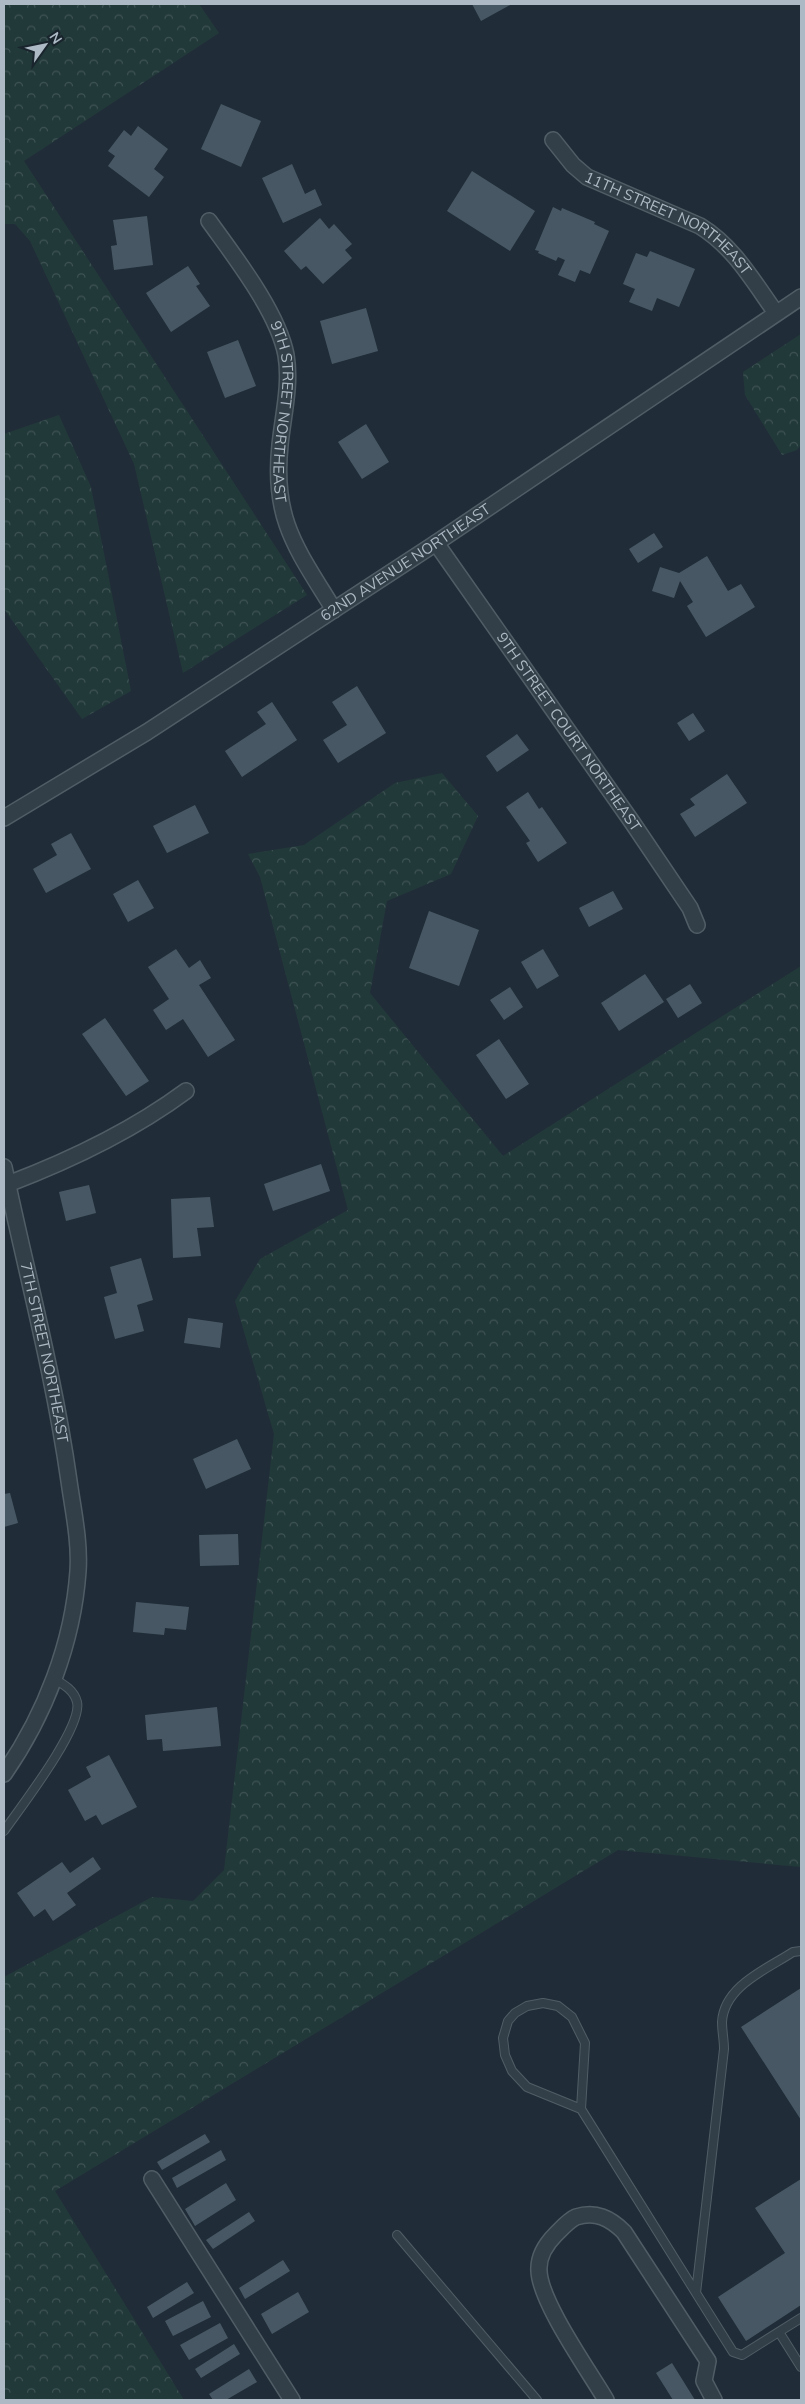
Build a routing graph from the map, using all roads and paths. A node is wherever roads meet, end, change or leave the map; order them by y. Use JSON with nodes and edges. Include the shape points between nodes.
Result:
{"nodes":[{"id":1,"x":553,"y":140,"type":"dead end"},
{"id":2,"x":209,"y":220,"type":"dead end"},
{"id":3,"x":801,"y":298,"type":"edge"},
{"id":4,"x":776,"y":313,"type":"junction"},
{"id":5,"x":436,"y":543,"type":"junction"},
{"id":6,"x":334,"y":610,"type":"junction"},
{"id":7,"x":4,"y":818,"type":"edge"},
{"id":8,"x":697,"y":925,"type":"dead end"},
{"id":9,"x":186,"y":1091,"type":"dead end"},
{"id":10,"x":4,"y":1166,"type":"edge"},
{"id":11,"x":8,"y":1184,"type":"junction"},
{"id":12,"x":9,"y":1214,"type":"edge"},
{"id":13,"x":53,"y":1678,"type":"junction"},
{"id":14,"x":4,"y":1774,"type":"edge"},
{"id":15,"x":4,"y":1831,"type":"edge"},
{"id":16,"x":801,"y":1951,"type":"edge"},
{"id":17,"x":581,"y":2110,"type":"junction"},
{"id":18,"x":152,"y":2179,"type":"dead end"},
{"id":19,"x":397,"y":2235,"type":"dead end"},
{"id":20,"x":696,"y":2293,"type":"junction"},
{"id":21,"x":801,"y":2318,"type":"edge"},
{"id":22,"x":779,"y":2332,"type":"junction"},
{"id":23,"x":801,"y":2367,"type":"edge"},
{"id":24,"x":292,"y":2400,"type":"edge"},
{"id":25,"x":537,"y":2400,"type":"edge"},
{"id":26,"x":606,"y":2400,"type":"edge"},
{"id":27,"x":714,"y":2400,"type":"edge"}],
"edges":[{"from":1,"to":4,"type":"street","name":"11TH STREET NORTHEAST","via":[[587,177],[700,226],[715,236],[743,266]]},
{"from":2,"to":6,"type":"street","name":"9TH STREET NORTHEAST","via":[[270,314],[286,353],[288,374],[278,479],[284,522],[292,542]]},
{"from":3,"to":4,"type":"street","name":"62ND AVENUE NORTHEAST"},
{"from":4,"to":5,"type":"street","name":"62ND AVENUE NORTHEAST"},
{"from":5,"to":6,"type":"street","name":"62ND AVENUE NORTHEAST"},
{"from":5,"to":8,"type":"street","name":"9TH STREET COURT NORTHEAST","via":[[632,822],[690,908]]},
{"from":6,"to":7,"type":"street","name":"62ND AVENUE NORTHEAST","via":[[147,732]]},
{"from":9,"to":11,"type":"street","via":[[150,1118],[54,1167]]},
{"from":10,"to":11,"type":"street","name":"7TH STREET NORTHEAST"},
{"from":11,"to":12,"type":"street","name":"7TH STREET NORTHEAST"},
{"from":12,"to":13,"type":"street","name":"7TH STREET NORTHEAST","via":[[64,1446],[77,1540],[76,1589],[68,1633]]},
{"from":13,"to":14,"type":"street","name":"7TH STREET NORTHEAST","via":[[40,1713]]},
{"from":13,"to":15,"type":"lane","via":[[74,1695],[78,1713],[70,1732]]},
{"from":16,"to":20,"type":"lane","via":[[793,1952],[738,1988],[728,2000],[722,2020],[724,2050]]},
{"from":17,"to":17,"type":"lane","via":[[585,2043],[572,2017],[558,2006],[543,2004],[527,2006],[515,2013],[508,2020],[502,2038],[512,2071],[527,2087]]},
{"from":17,"to":20,"type":"lane"},
{"from":18,"to":24,"type":"street"},
{"from":19,"to":25,"type":"lane"},
{"from":20,"to":22,"type":"lane","via":[[737,2355]]},
{"from":21,"to":22,"type":"lane"},
{"from":22,"to":23,"type":"lane"},
{"from":26,"to":27,"type":"street","via":[[554,2312],[543,2290],[539,2271],[542,2253],[548,2243],[574,2218],[589,2214],[612,2220],[624,2232],[708,2361],[704,2381]]}]}
